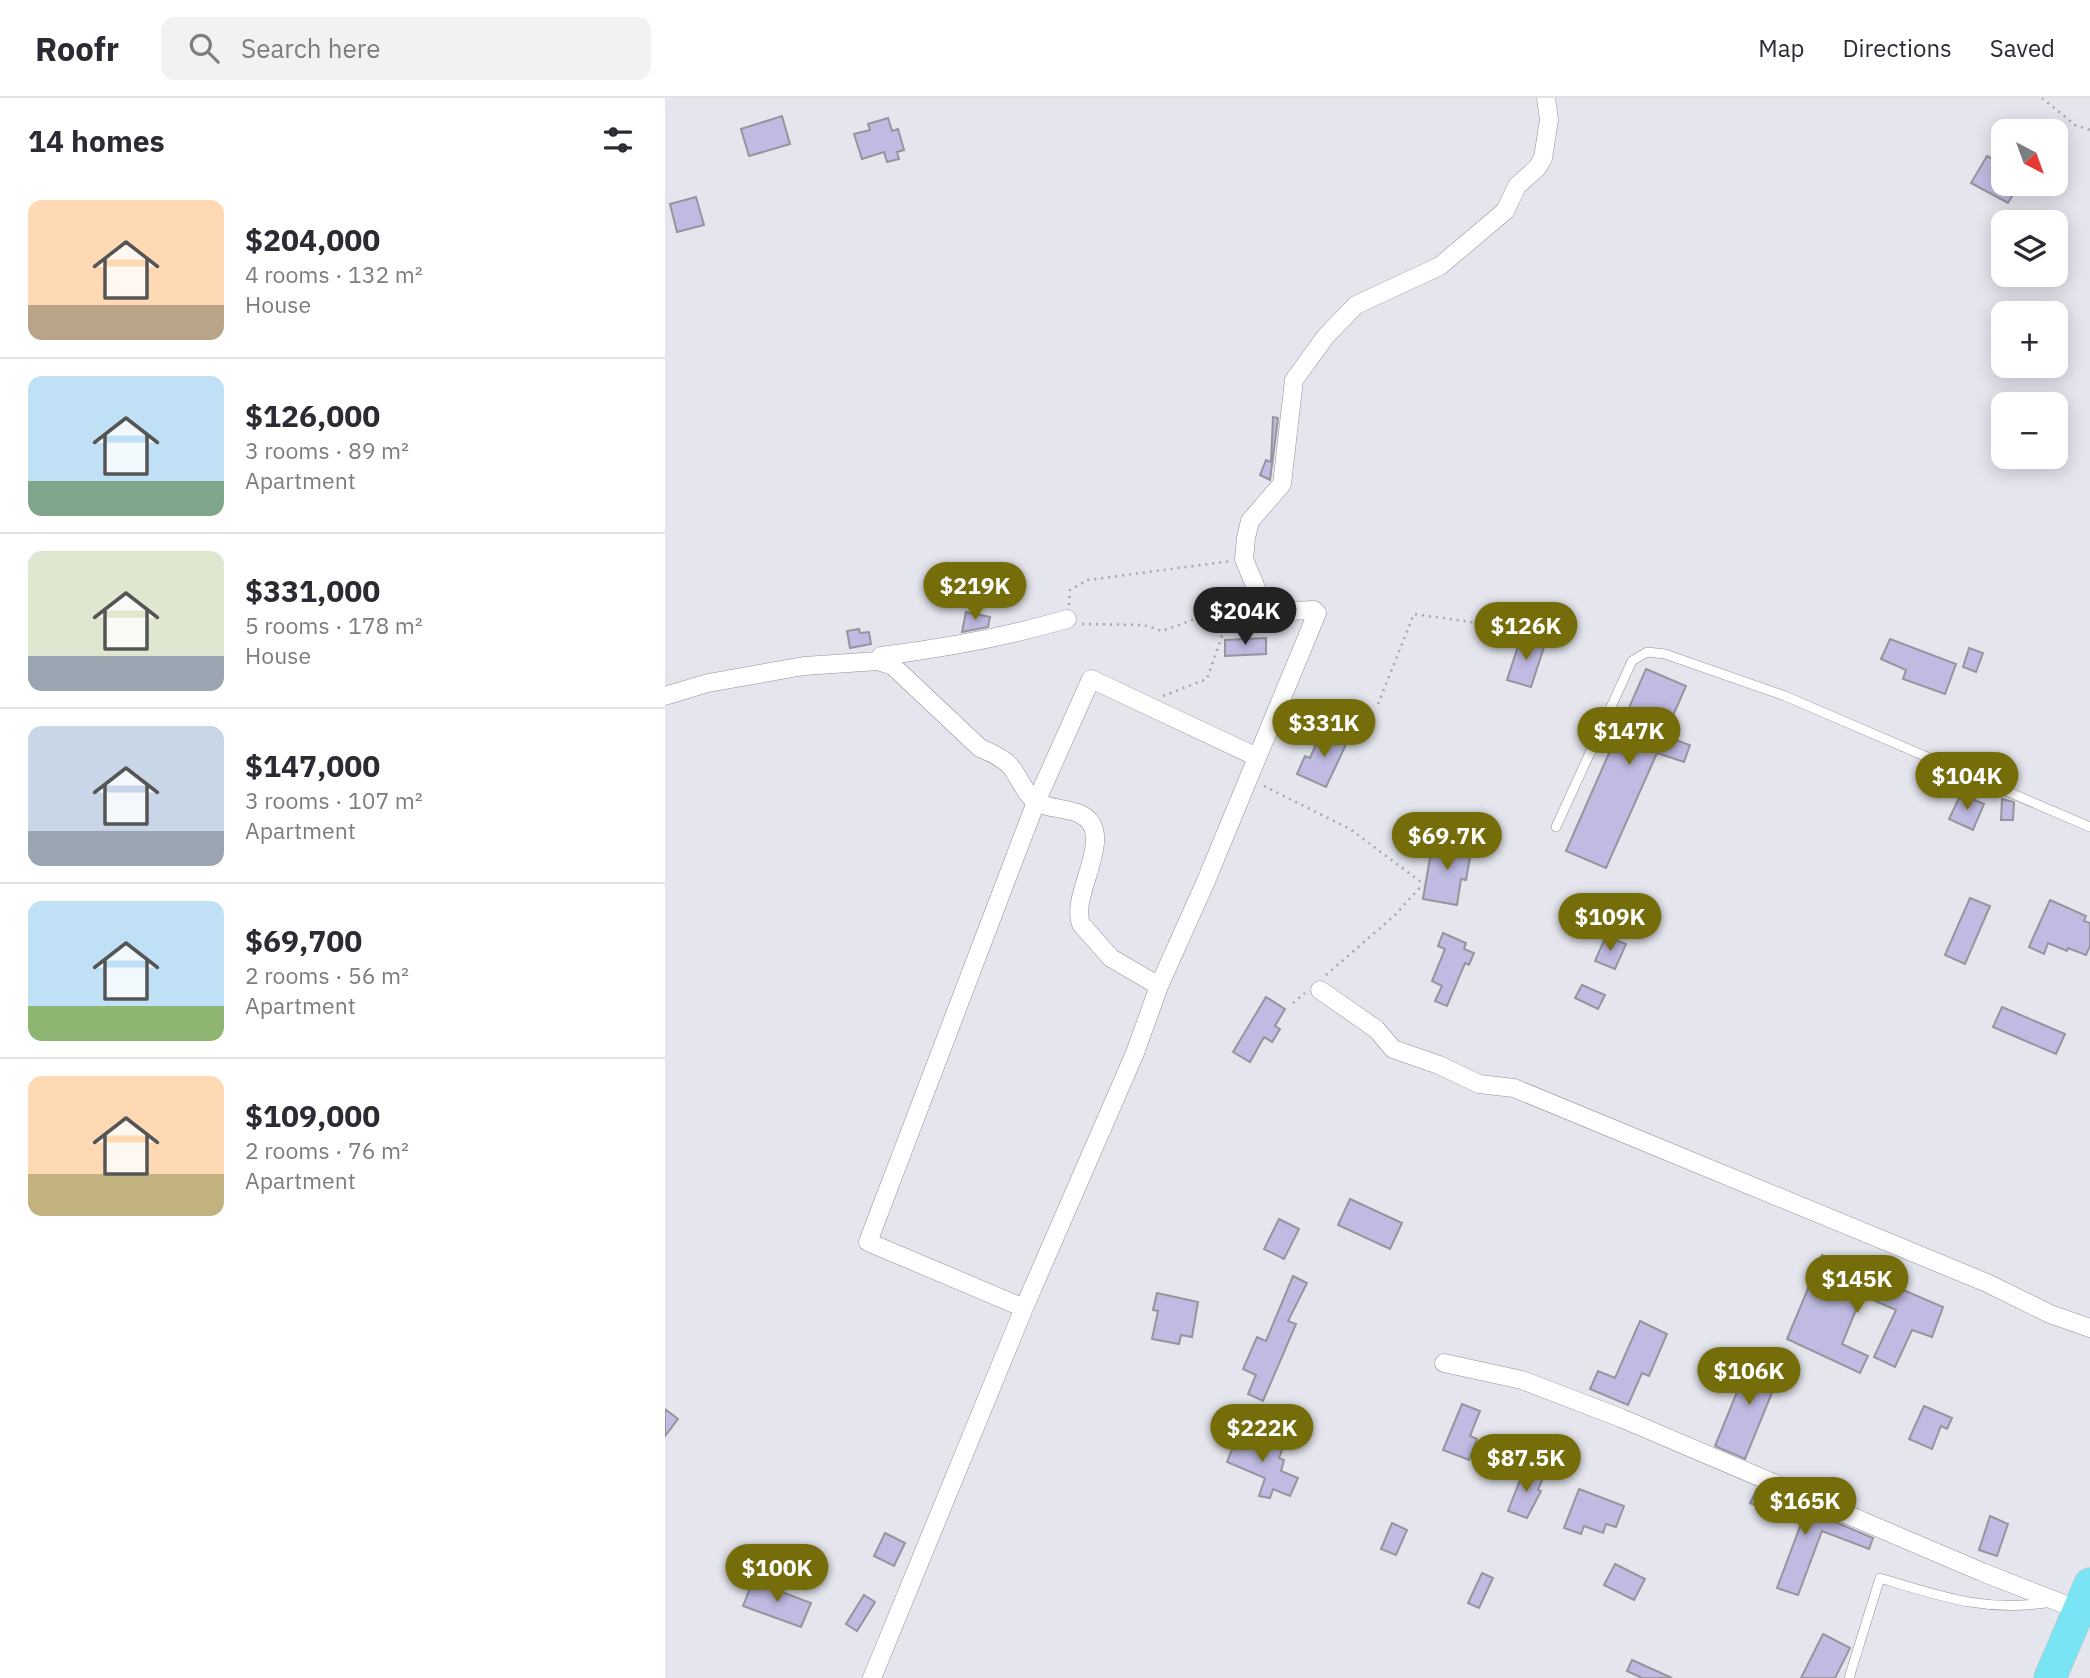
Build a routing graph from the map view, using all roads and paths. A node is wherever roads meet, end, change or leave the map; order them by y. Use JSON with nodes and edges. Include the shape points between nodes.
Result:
{"nodes":[{"id":1,"x":1546,"y":98,"type":"edge"},
{"id":2,"x":2042,"y":98,"type":"edge"},
{"id":3,"x":2090,"y":130,"type":"edge"},
{"id":4,"x":1244,"y":559,"type":"junction"},
{"id":5,"x":1264,"y":608,"type":"junction"},
{"id":6,"x":1067,"y":619,"type":"junction"},
{"id":7,"x":1225,"y":626,"type":"junction"},
{"id":8,"x":1520,"y":629,"type":"dead end"},
{"id":9,"x":878,"y":661,"type":"junction"},
{"id":10,"x":665,"y":696,"type":"edge"},
{"id":11,"x":1143,"y":703,"type":"junction"},
{"id":12,"x":1378,"y":704,"type":"dead end"},
{"id":13,"x":1257,"y":757,"type":"junction"},
{"id":14,"x":1248,"y":778,"type":"junction"},
{"id":15,"x":1036,"y":802,"type":"junction"},
{"id":16,"x":1556,"y":827,"type":"dead end"},
{"id":17,"x":2090,"y":827,"type":"edge"},
{"id":18,"x":1319,"y":984,"type":"junction"},
{"id":19,"x":1159,"y":986,"type":"junction"},
{"id":20,"x":1293,"y":1003,"type":"dead end"},
{"id":21,"x":1024,"y":1308,"type":"junction"},
{"id":22,"x":2090,"y":1328,"type":"edge"},
{"id":23,"x":1444,"y":1363,"type":"dead end"},
{"id":24,"x":2075,"y":1598,"type":"edge"},
{"id":25,"x":872,"y":1678,"type":"edge"},
{"id":26,"x":1849,"y":1678,"type":"edge"},
{"id":27,"x":2050,"y":1678,"type":"edge"}],
"edges":[{"from":1,"to":4,"type":"street","via":[[1549,120],[1543,158],[1517,186],[1505,211],[1440,267],[1356,304],[1294,380],[1282,484],[1250,521]]},
{"from":2,"to":3,"type":"path","via":[[2074,125]]},
{"from":4,"to":5,"type":"street"},
{"from":4,"to":6,"type":"path","via":[[1088,580],[1070,590]]},
{"from":5,"to":7,"type":"path"},
{"from":5,"to":13,"type":"street","via":[[1266,612],[1317,613]]},
{"from":6,"to":7,"type":"path","via":[[1066,623],[1144,625],[1162,631],[1195,619]]},
{"from":6,"to":9,"type":"street","via":[[1004,636],[881,656]]},
{"from":7,"to":11,"type":"path","via":[[1207,678]]},
{"from":8,"to":12,"type":"path","via":[[1414,614]]},
{"from":9,"to":10,"type":"street","via":[[804,666],[708,683]]},
{"from":9,"to":15,"type":"street","via":[[893,666],[980,748],[1010,766]]},
{"from":11,"to":13,"type":"street"},
{"from":11,"to":15,"type":"street","via":[[1091,679]]},
{"from":13,"to":14,"type":"street"},
{"from":14,"to":18,"type":"path","via":[[1350,829],[1424,885]]},
{"from":14,"to":19,"type":"street"},
{"from":15,"to":19,"type":"street","via":[[1081,814],[1094,827],[1091,863],[1080,897],[1081,925],[1111,958]]},
{"from":15,"to":21,"type":"street","via":[[868,1242]]},
{"from":16,"to":17,"type":"lane","via":[[1632,662],[1647,652],[1665,653],[1784,696]]},
{"from":18,"to":20,"type":"path"},
{"from":18,"to":22,"type":"street","via":[[1376,1029],[1393,1049],[1479,1084],[1514,1088]]},
{"from":19,"to":21,"type":"street","via":[[1135,1053]]},
{"from":21,"to":25,"type":"street"},
{"from":23,"to":24,"type":"street","via":[[1522,1380],[1982,1573]]},
{"from":24,"to":26,"type":"lane","via":[[2021,1607],[1975,1604],[1880,1578]]},
{"from":24,"to":27,"type":"highway"}]}
